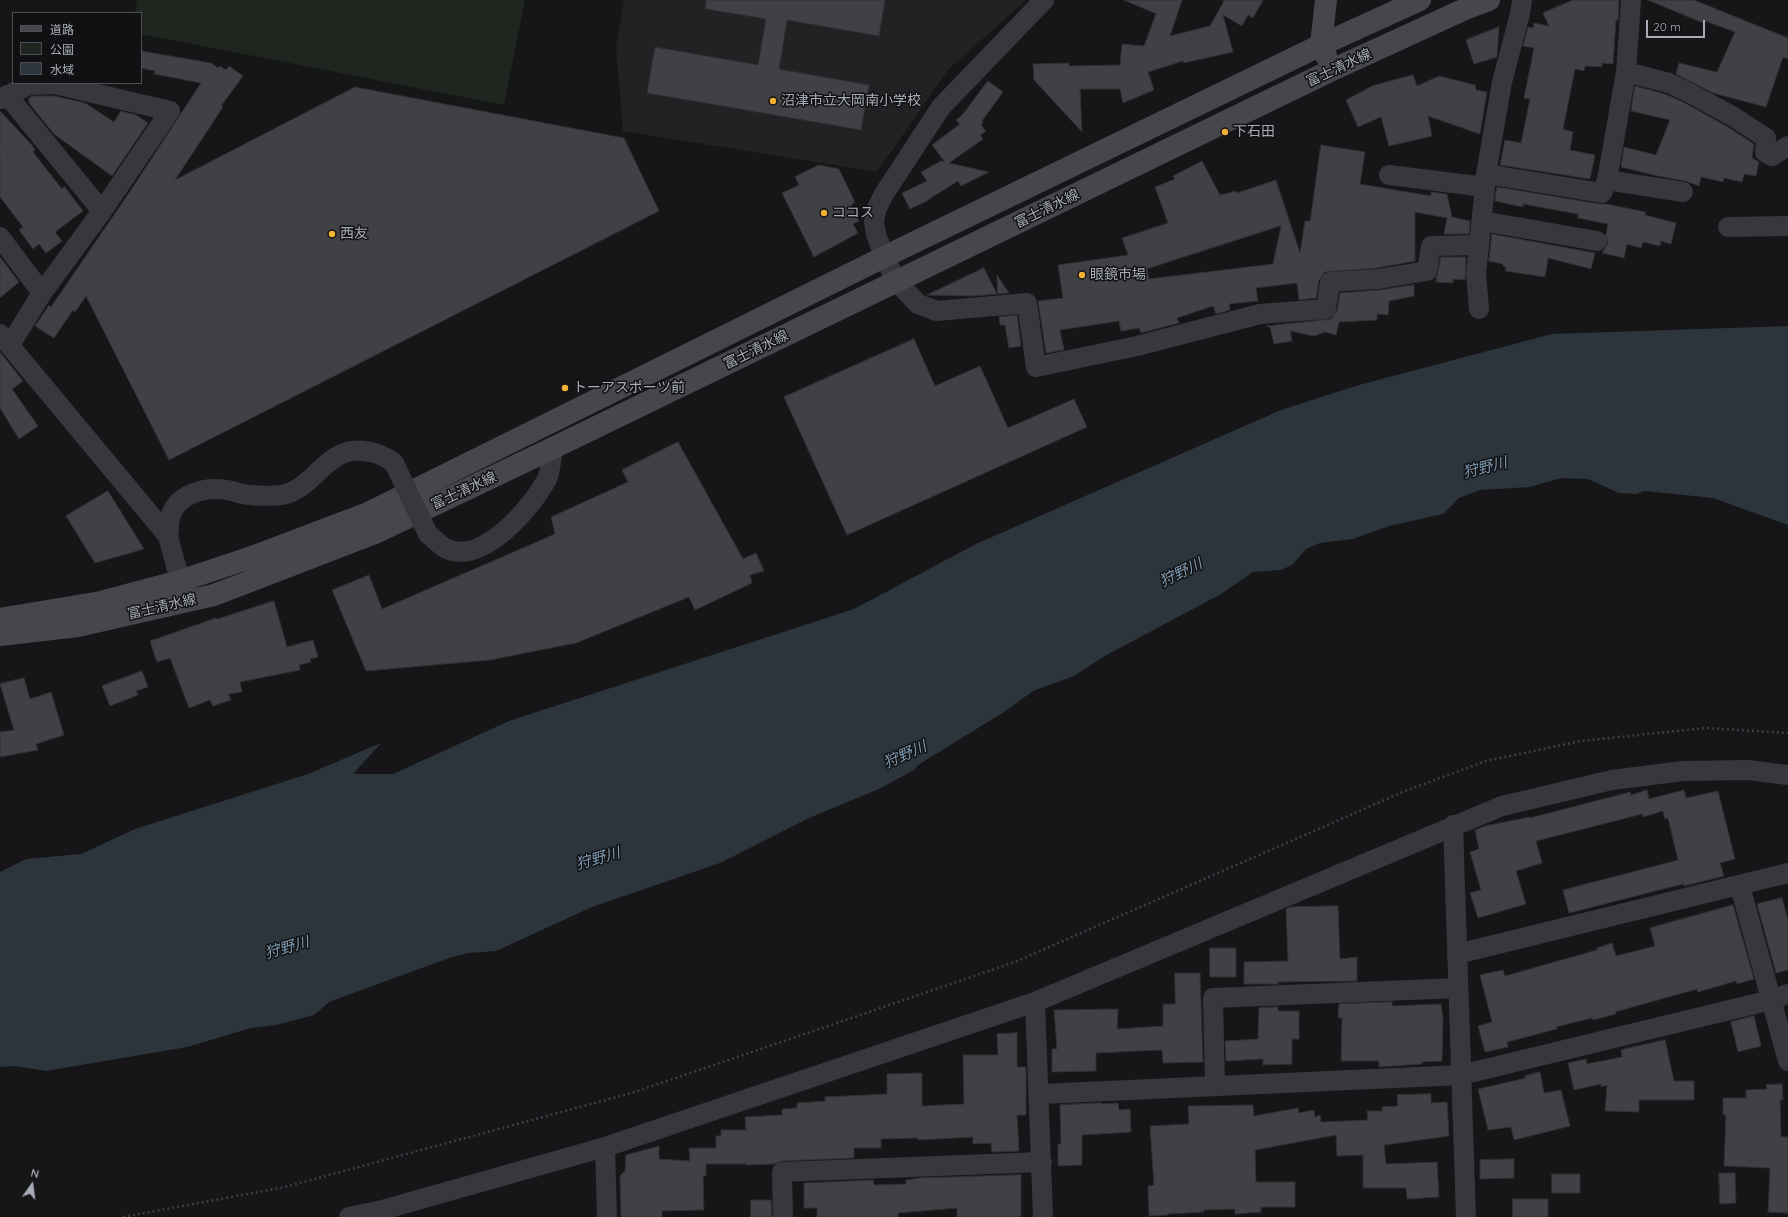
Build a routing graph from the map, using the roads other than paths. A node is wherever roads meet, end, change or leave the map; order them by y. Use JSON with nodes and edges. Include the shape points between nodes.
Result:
{"nodes":[{"id":1,"x":1044,"y":0,"type":"edge"},
{"id":2,"x":1326,"y":0,"type":"edge"},
{"id":3,"x":1420,"y":0,"type":"edge"},
{"id":4,"x":1489,"y":0,"type":"edge"},
{"id":5,"x":1522,"y":0,"type":"edge"},
{"id":6,"x":1631,"y":0,"type":"edge"},
{"id":7,"x":1322,"y":45,"type":"junction"},
{"id":8,"x":1332,"y":70,"type":"junction"},
{"id":9,"x":1626,"y":72,"type":"junction"},
{"id":10,"x":3,"y":97,"type":"edge"},
{"id":11,"x":1788,"y":146,"type":"edge"},
{"id":12,"x":1389,"y":176,"type":"dead end"},
{"id":13,"x":1485,"y":180,"type":"junction"},
{"id":14,"x":1607,"y":180,"type":"junction"},
{"id":15,"x":1683,"y":192,"type":"dead end"},
{"id":16,"x":102,"y":211,"type":"junction"},
{"id":17,"x":1482,"y":221,"type":"junction"},
{"id":18,"x":1788,"y":226,"type":"edge"},
{"id":19,"x":1728,"y":227,"type":"dead end"},
{"id":20,"x":0,"y":237,"type":"edge"},
{"id":21,"x":1597,"y":241,"type":"dead end"},
{"id":22,"x":1478,"y":245,"type":"junction"},
{"id":23,"x":884,"y":257,"type":"junction"},
{"id":24,"x":897,"y":282,"type":"junction"},
{"id":25,"x":42,"y":293,"type":"junction"},
{"id":26,"x":1479,"y":309,"type":"dead end"},
{"id":27,"x":5,"y":340,"type":"edge"},
{"id":28,"x":553,"y":448,"type":"junction"},
{"id":29,"x":168,"y":536,"type":"junction"},
{"id":30,"x":180,"y":581,"type":"junction"},
{"id":31,"x":0,"y":619,"type":"edge"},
{"id":32,"x":0,"y":635,"type":"edge"},
{"id":33,"x":1788,"y":775,"type":"edge"},
{"id":34,"x":1453,"y":825,"type":"junction"},
{"id":35,"x":1788,"y":873,"type":"edge"},
{"id":36,"x":1740,"y":886,"type":"junction"},
{"id":37,"x":1457,"y":954,"type":"junction"},
{"id":38,"x":1458,"y":988,"type":"junction"},
{"id":39,"x":1780,"y":997,"type":"edge"},
{"id":40,"x":1035,"y":1002,"type":"junction"},
{"id":41,"x":1788,"y":1060,"type":"edge"},
{"id":42,"x":1461,"y":1074,"type":"junction"},
{"id":43,"x":1215,"y":1086,"type":"junction"},
{"id":44,"x":1040,"y":1094,"type":"junction"},
{"id":45,"x":605,"y":1147,"type":"junction"},
{"id":46,"x":1042,"y":1162,"type":"junction"},
{"id":47,"x":349,"y":1217,"type":"edge"},
{"id":48,"x":607,"y":1217,"type":"edge"},
{"id":49,"x":783,"y":1217,"type":"edge"},
{"id":50,"x":1043,"y":1217,"type":"edge"},
{"id":51,"x":1466,"y":1217,"type":"edge"}],
"edges":[{"from":1,"to":23,"type":"street","via":[[941,107],[884,194],[876,210],[874,222]]},
{"from":2,"to":7,"type":"main road"},
{"from":3,"to":7,"type":"main road","name":"富士清水線"},
{"from":4,"to":8,"type":"main road","name":"富士清水線"},
{"from":5,"to":13,"type":"street","via":[[1502,82]]},
{"from":6,"to":9,"type":"street"},
{"from":7,"to":8,"type":"main road"},
{"from":7,"to":23,"type":"main road","name":"富士清水線"},
{"from":8,"to":24,"type":"main road","name":"富士清水線"},
{"from":9,"to":11,"type":"street","via":[[1669,83],[1734,117],[1766,138],[1765,152],[1768,155],[1772,156]]},
{"from":9,"to":14,"type":"street"},
{"from":10,"to":16,"type":"street"},
{"from":10,"to":16,"type":"street","via":[[29,85],[54,84],[170,111]]},
{"from":12,"to":13,"type":"street"},
{"from":13,"to":14,"type":"street","via":[[1602,193]]},
{"from":13,"to":17,"type":"street"},
{"from":14,"to":15,"type":"street"},
{"from":16,"to":25,"type":"street"},
{"from":17,"to":21,"type":"street"},
{"from":17,"to":22,"type":"street"},
{"from":18,"to":19,"type":"street"},
{"from":20,"to":25,"type":"street"},
{"from":22,"to":24,"type":"street","via":[[1431,246],[1427,271],[1378,279],[1330,282],[1326,308],[1260,314],[1137,346],[1036,367],[1027,303],[937,311],[918,304]]},
{"from":22,"to":26,"type":"street","via":[[1476,273]]},
{"from":23,"to":24,"type":"street"},
{"from":23,"to":30,"type":"main road","name":"富士清水線","via":[[368,513]]},
{"from":24,"to":28,"type":"main road","name":"富士清水線"},
{"from":25,"to":27,"type":"street"},
{"from":27,"to":29,"type":"street"},
{"from":28,"to":29,"type":"street","bridge":true,"via":[[548,477],[515,523],[489,543],[466,550],[445,548],[428,534],[394,463],[372,452],[355,450],[344,452],[330,460],[300,488],[282,495],[201,490],[180,500],[170,517]]},
{"from":28,"to":32,"type":"main road","name":"富士清水線","via":[[375,533],[214,595],[78,626]]},
{"from":29,"to":30,"type":"street"},
{"from":30,"to":31,"type":"main road","name":"富士清水線","via":[[101,602]]},
{"from":33,"to":34,"type":"street","via":[[1748,770],[1683,771],[1612,780],[1502,806]]},
{"from":34,"to":37,"type":"street"},
{"from":34,"to":40,"type":"street"},
{"from":35,"to":36,"type":"street"},
{"from":36,"to":37,"type":"street"},
{"from":36,"to":39,"type":"street"},
{"from":37,"to":38,"type":"street"},
{"from":38,"to":42,"type":"street"},
{"from":38,"to":43,"type":"street","via":[[1213,998]]},
{"from":39,"to":41,"type":"street"},
{"from":39,"to":42,"type":"street"},
{"from":40,"to":44,"type":"street"},
{"from":40,"to":45,"type":"street"},
{"from":42,"to":43,"type":"street"},
{"from":42,"to":51,"type":"street"},
{"from":43,"to":44,"type":"street"},
{"from":44,"to":46,"type":"street"},
{"from":45,"to":47,"type":"street"},
{"from":45,"to":48,"type":"street"},
{"from":46,"to":49,"type":"street","via":[[782,1172]]},
{"from":46,"to":50,"type":"street"}]}
